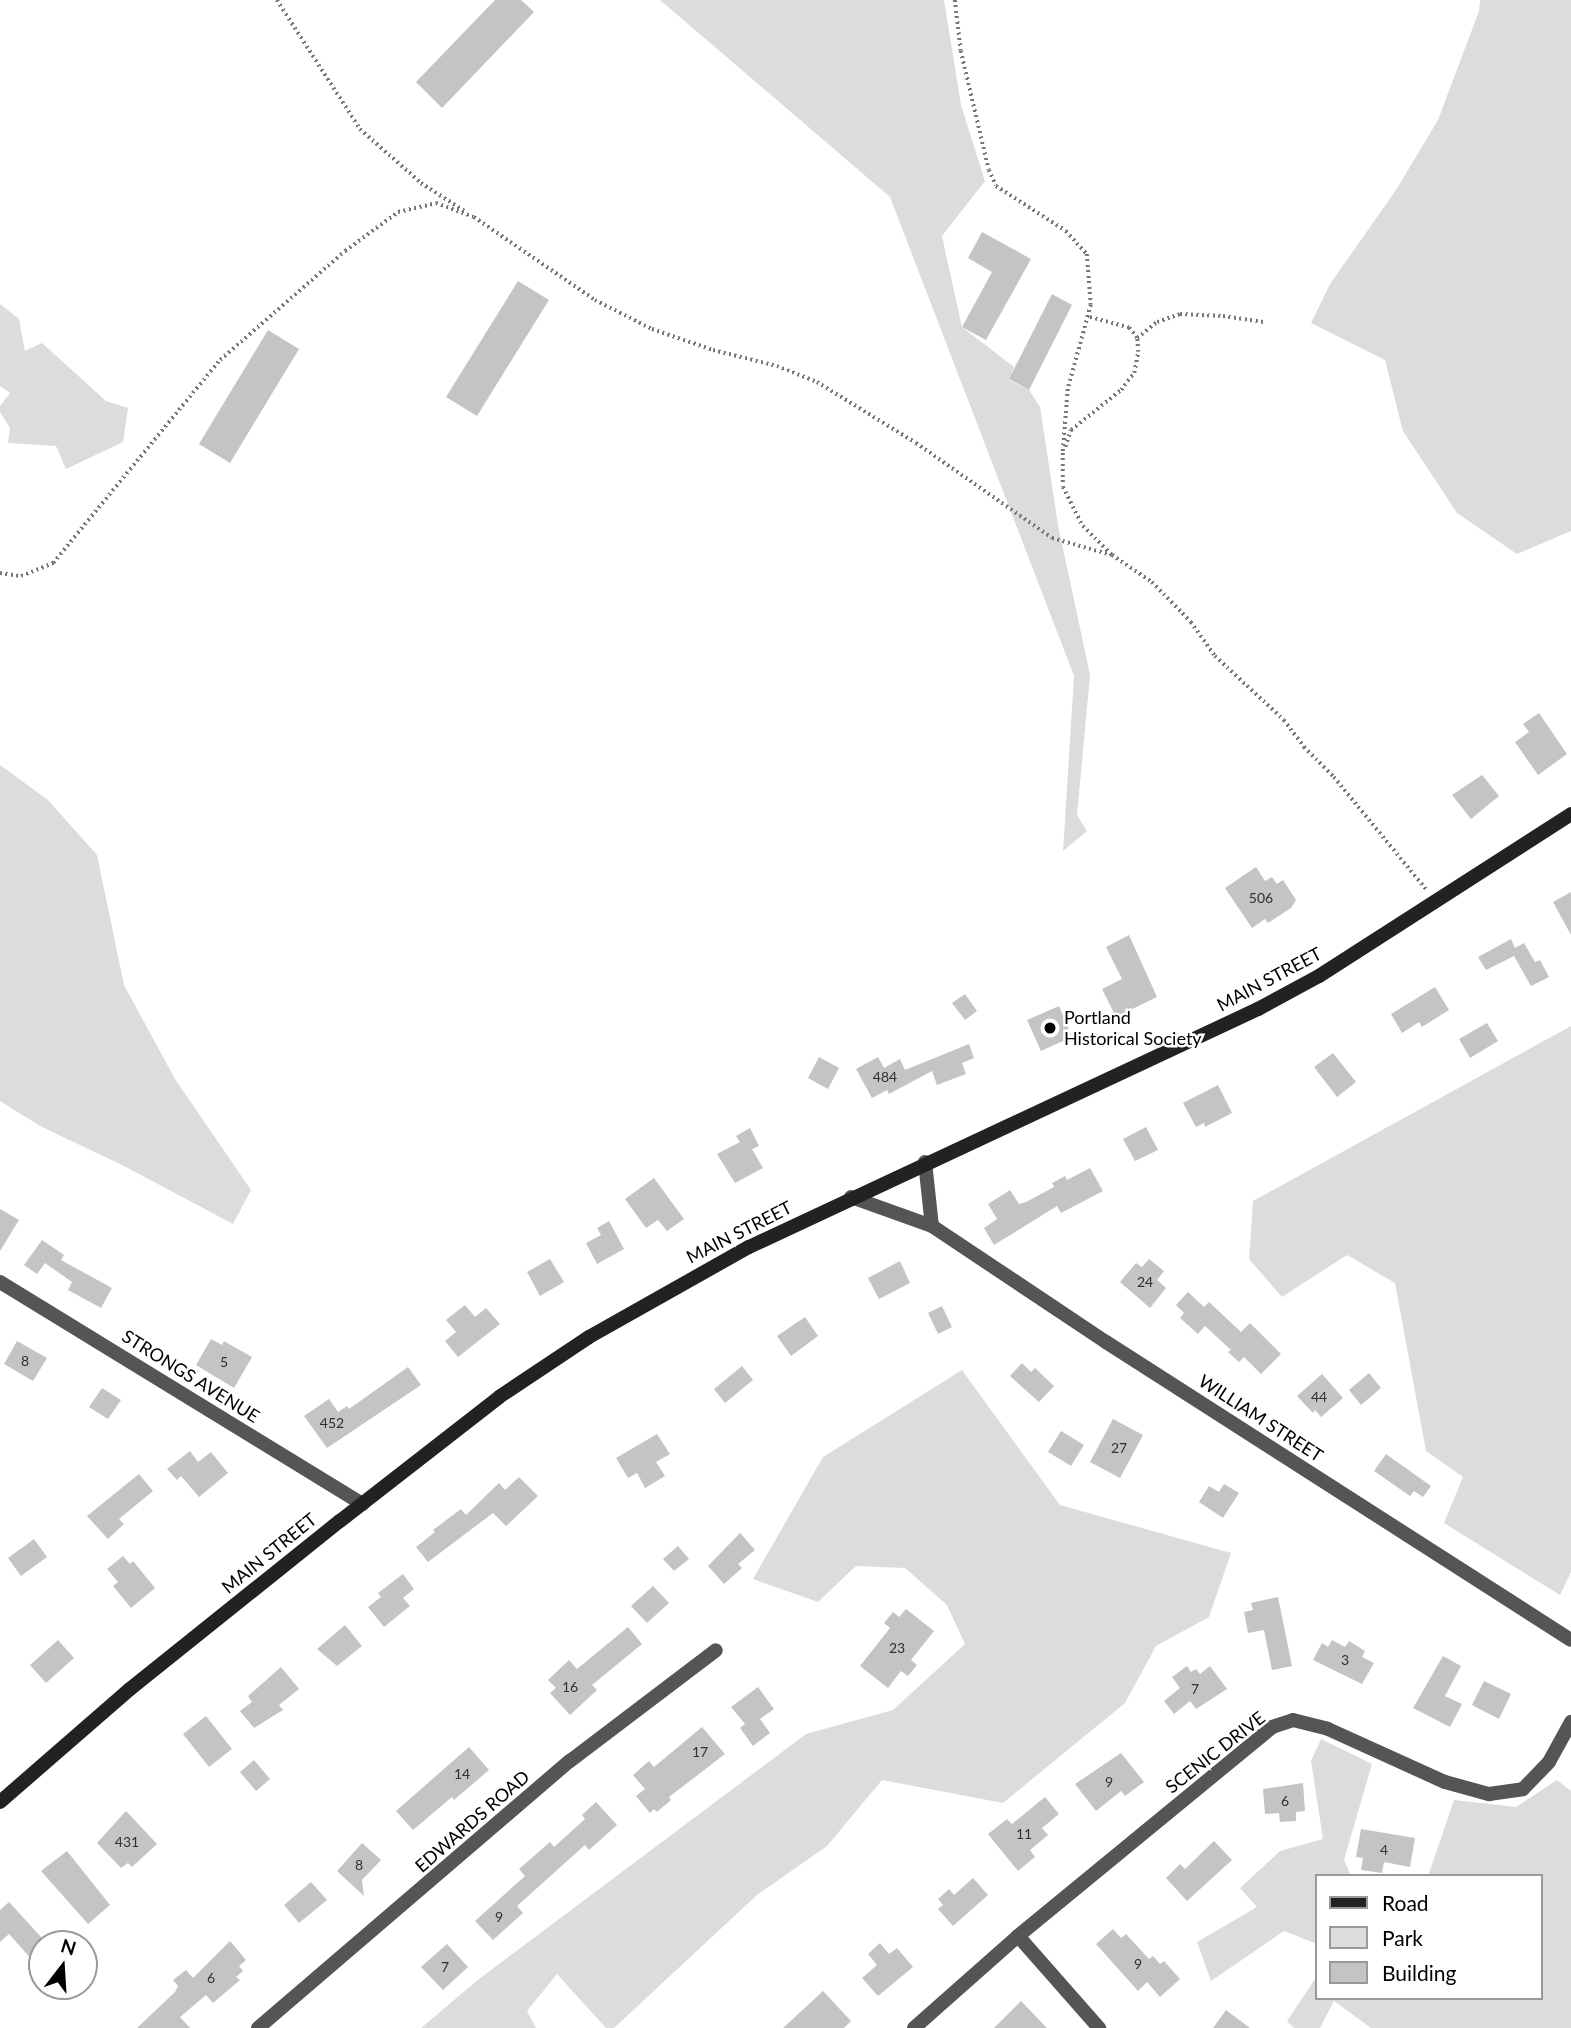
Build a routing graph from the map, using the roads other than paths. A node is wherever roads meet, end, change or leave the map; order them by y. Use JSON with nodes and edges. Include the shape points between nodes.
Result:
{"nodes":[{"id":1,"x":1568,"y":820,"type":"edge"},
{"id":2,"x":925,"y":1162,"type":"junction"},
{"id":3,"x":851,"y":1197,"type":"junction"},
{"id":4,"x":932,"y":1226,"type":"junction"},
{"id":5,"x":0,"y":1282,"type":"edge"},
{"id":6,"x":362,"y":1504,"type":"junction"},
{"id":7,"x":1571,"y":1640,"type":"edge"},
{"id":8,"x":716,"y":1650,"type":"dead end"},
{"id":9,"x":1571,"y":1723,"type":"edge"},
{"id":10,"x":0,"y":1802,"type":"edge"},
{"id":11,"x":1018,"y":1936,"type":"junction"},
{"id":12,"x":258,"y":2028,"type":"edge"},
{"id":13,"x":914,"y":2028,"type":"edge"},
{"id":14,"x":1099,"y":2028,"type":"edge"}],
"edges":[{"from":1,"to":2,"type":"main road","name":"MAIN STREET","via":[[1319,976],[1258,1009]]},
{"from":2,"to":3,"type":"main road","name":"MAIN STREET"},
{"from":2,"to":4,"type":"street"},
{"from":3,"to":4,"type":"street","name":"WILLIAM STREET"},
{"from":3,"to":6,"type":"main road","name":"MAIN STREET","via":[[748,1247],[589,1337],[499,1397]]},
{"from":4,"to":7,"type":"street","name":"WILLIAM STREET"},
{"from":5,"to":6,"type":"street","name":"STRONGS AVENUE"},
{"from":6,"to":10,"type":"main road","name":"MAIN STREET","via":[[130,1689]]},
{"from":8,"to":12,"type":"street","name":"EDWARDS ROAD","via":[[570,1761]]},
{"from":9,"to":11,"type":"street","name":"SCENIC DRIVE","via":[[1549,1762],[1522,1788],[1489,1794],[1445,1782],[1328,1729],[1293,1720],[1272,1727]]},
{"from":11,"to":13,"type":"street","name":"SCENIC DRIVE"},
{"from":11,"to":14,"type":"street"}]}
